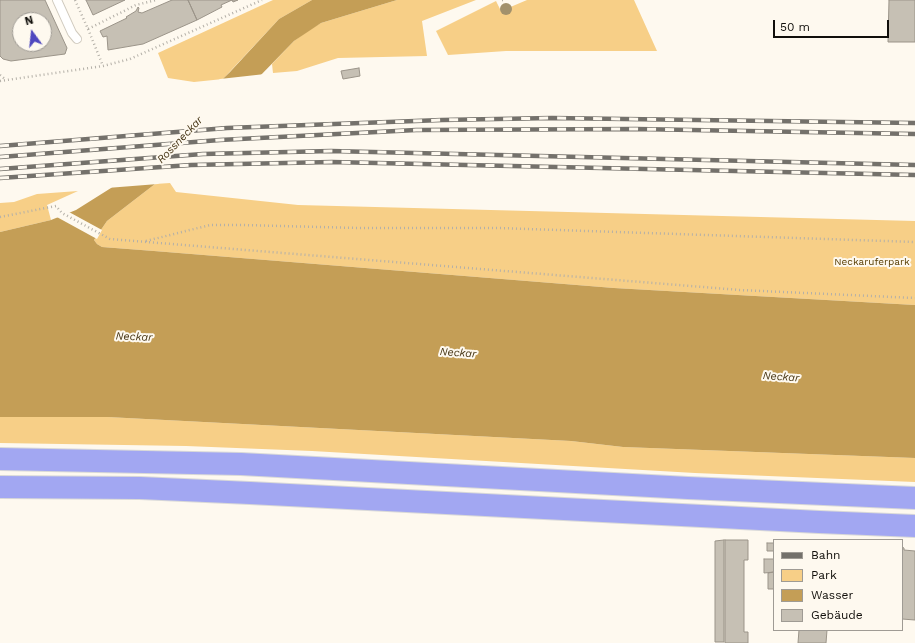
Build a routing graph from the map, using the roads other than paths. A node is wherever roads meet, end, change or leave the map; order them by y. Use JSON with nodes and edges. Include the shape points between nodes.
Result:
{"nodes":[{"id":1,"x":58,"y":0,"type":"edge"},
{"id":2,"x":77,"y":39,"type":"dead end"},
{"id":3,"x":0,"y":459,"type":"edge"},
{"id":4,"x":0,"y":487,"type":"edge"},
{"id":5,"x":915,"y":498,"type":"edge"},
{"id":6,"x":915,"y":526,"type":"edge"}],
"edges":[{"from":1,"to":2,"type":"lane"},
{"from":3,"to":5,"type":"highway","via":[[241,464]]},
{"from":4,"to":6,"type":"highway","via":[[140,488]]}]}
